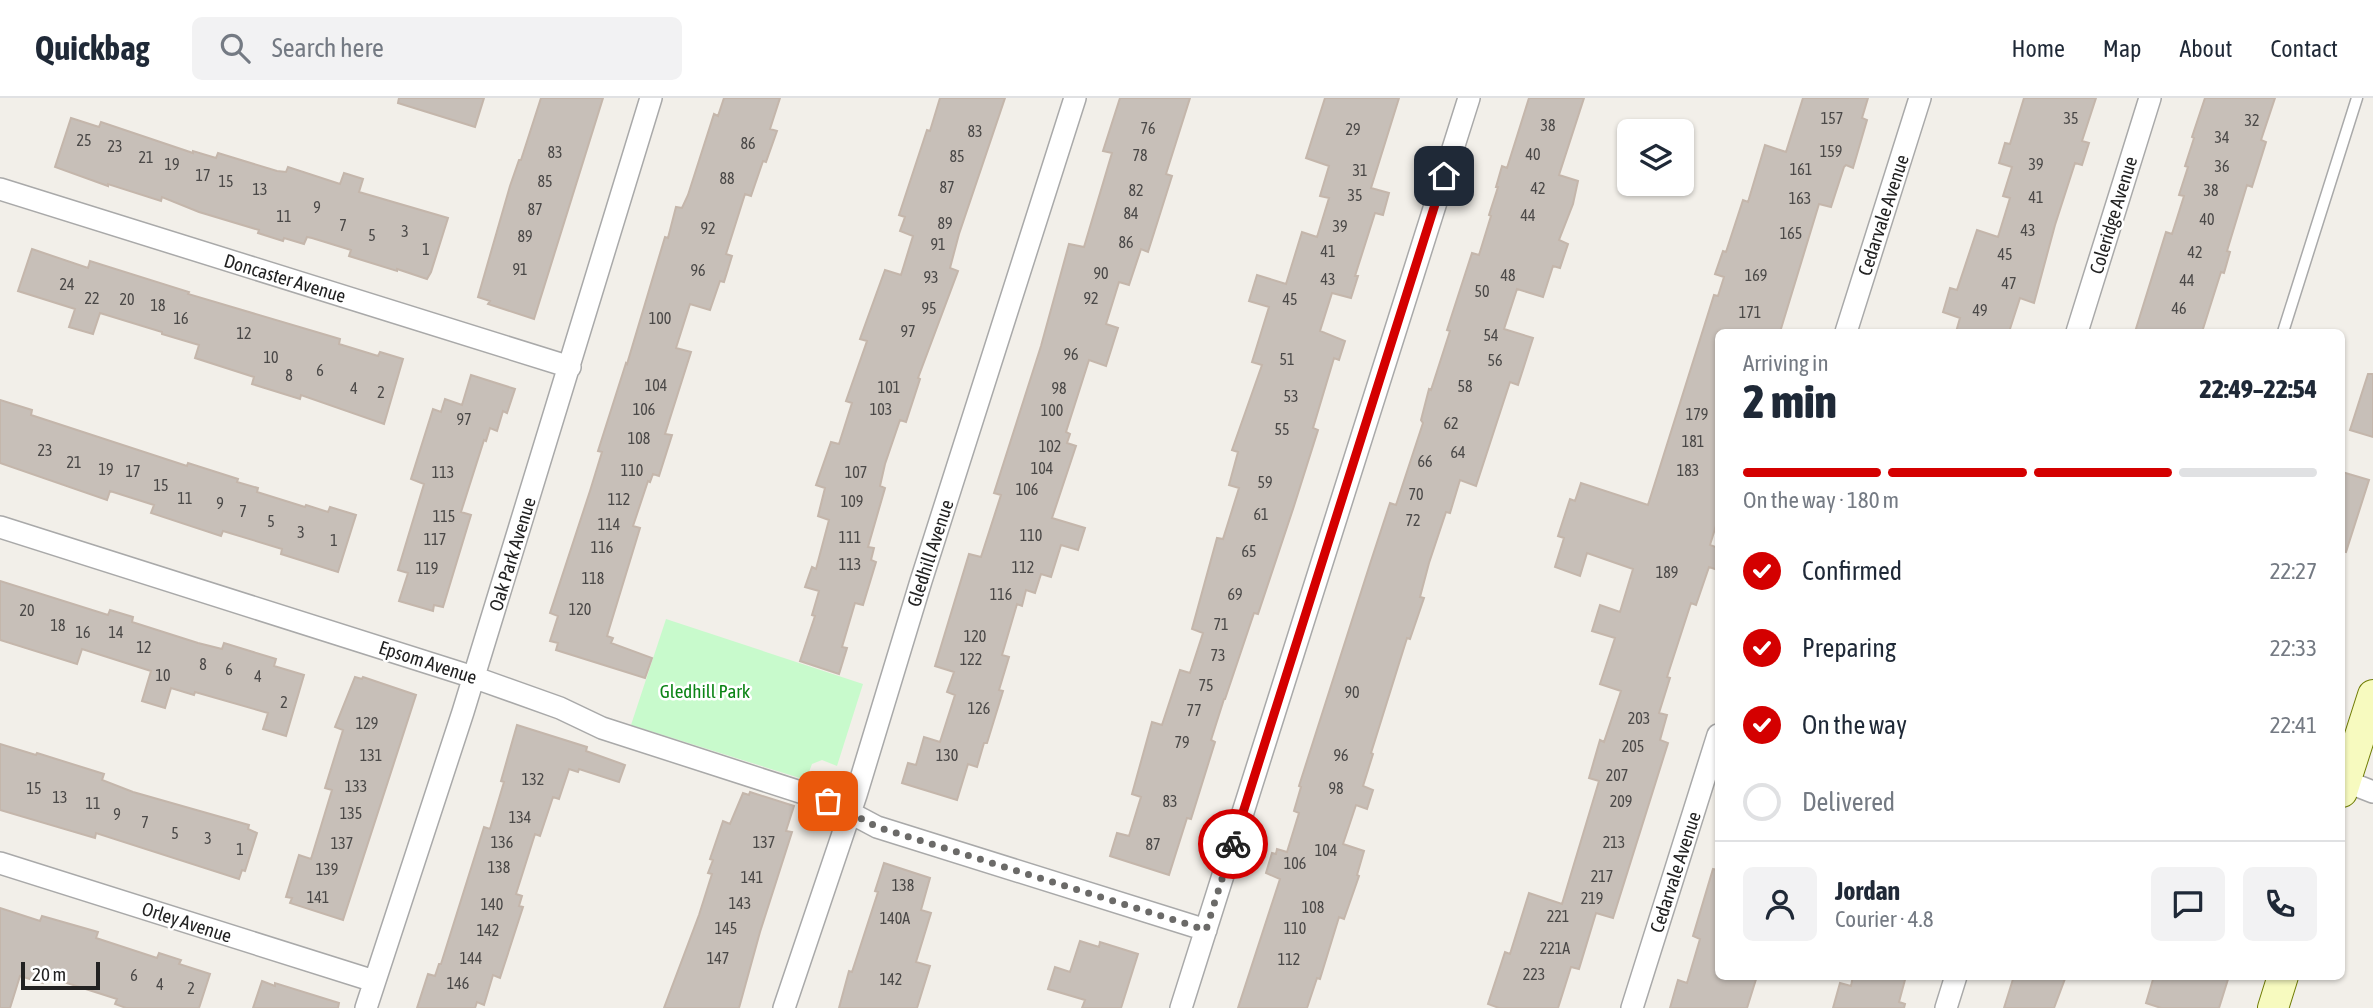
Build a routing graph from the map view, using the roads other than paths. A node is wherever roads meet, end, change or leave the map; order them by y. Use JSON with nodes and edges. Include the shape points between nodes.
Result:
{"nodes":[{"id":1,"x":651,"y":98,"type":"edge"},
{"id":2,"x":1076,"y":98,"type":"edge"},
{"id":3,"x":1469,"y":98,"type":"edge"},
{"id":4,"x":1920,"y":98,"type":"edge"},
{"id":5,"x":2150,"y":98,"type":"edge"},
{"id":6,"x":2357,"y":98,"type":"edge"},
{"id":7,"x":0,"y":189,"type":"edge"},
{"id":8,"x":1847,"y":329,"type":"edge"},
{"id":9,"x":2078,"y":329,"type":"edge"},
{"id":10,"x":2284,"y":329,"type":"edge"},
{"id":11,"x":570,"y":367,"type":"junction"},
{"id":12,"x":0,"y":527,"type":"edge"},
{"id":13,"x":473,"y":677,"type":"junction"},
{"id":14,"x":2373,"y":695,"type":"edge"},
{"id":15,"x":1715,"y":745,"type":"edge"},
{"id":16,"x":2345,"y":781,"type":"edge"},
{"id":17,"x":2345,"y":787,"type":"edge"},
{"id":18,"x":2373,"y":792,"type":"edge"},
{"id":19,"x":849,"y":813,"type":"junction"},
{"id":20,"x":0,"y":863,"type":"edge"},
{"id":21,"x":1206,"y":930,"type":"junction"},
{"id":22,"x":1955,"y":980,"type":"edge"},
{"id":23,"x":2282,"y":980,"type":"edge"},
{"id":24,"x":374,"y":981,"type":"junction"},
{"id":25,"x":366,"y":1008,"type":"edge"},
{"id":26,"x":784,"y":1008,"type":"edge"},
{"id":27,"x":1181,"y":1008,"type":"edge"},
{"id":28,"x":1632,"y":1008,"type":"edge"},
{"id":29,"x":1946,"y":1008,"type":"edge"},
{"id":30,"x":2273,"y":1008,"type":"edge"}],
"edges":[{"from":1,"to":11,"type":"street","name":"Oak Park Avenue"},
{"from":2,"to":19,"type":"street","name":"Gledhill Avenue"},
{"from":3,"to":21,"type":"street"},
{"from":4,"to":8,"type":"street","name":"Cedarvale Avenue"},
{"from":5,"to":9,"type":"street","name":"Coleridge Avenue"},
{"from":6,"to":10,"type":"lane"},
{"from":7,"to":11,"type":"street","name":"Doncaster Avenue"},
{"from":11,"to":13,"type":"street","name":"Oak Park Avenue"},
{"from":12,"to":13,"type":"street","name":"Epsom Avenue"},
{"from":13,"to":19,"type":"street","name":"Epsom Avenue","via":[[602,728],[828,801]]},
{"from":13,"to":24,"type":"street","name":"Oak Park Avenue"},
{"from":14,"to":16,"type":"main road"},
{"from":15,"to":28,"type":"street","name":"Cedarvale Avenue"},
{"from":17,"to":18,"type":"street"},
{"from":19,"to":21,"type":"street","name":"Epsom Avenue","via":[[877,827]]},
{"from":19,"to":26,"type":"street","name":"Gledhill Avenue"},
{"from":20,"to":24,"type":"street","name":"Orley Avenue"},
{"from":21,"to":27,"type":"street"},
{"from":22,"to":29,"type":"street"},
{"from":23,"to":30,"type":"main road"},
{"from":24,"to":25,"type":"street","name":"Oak Park Avenue"}]}
